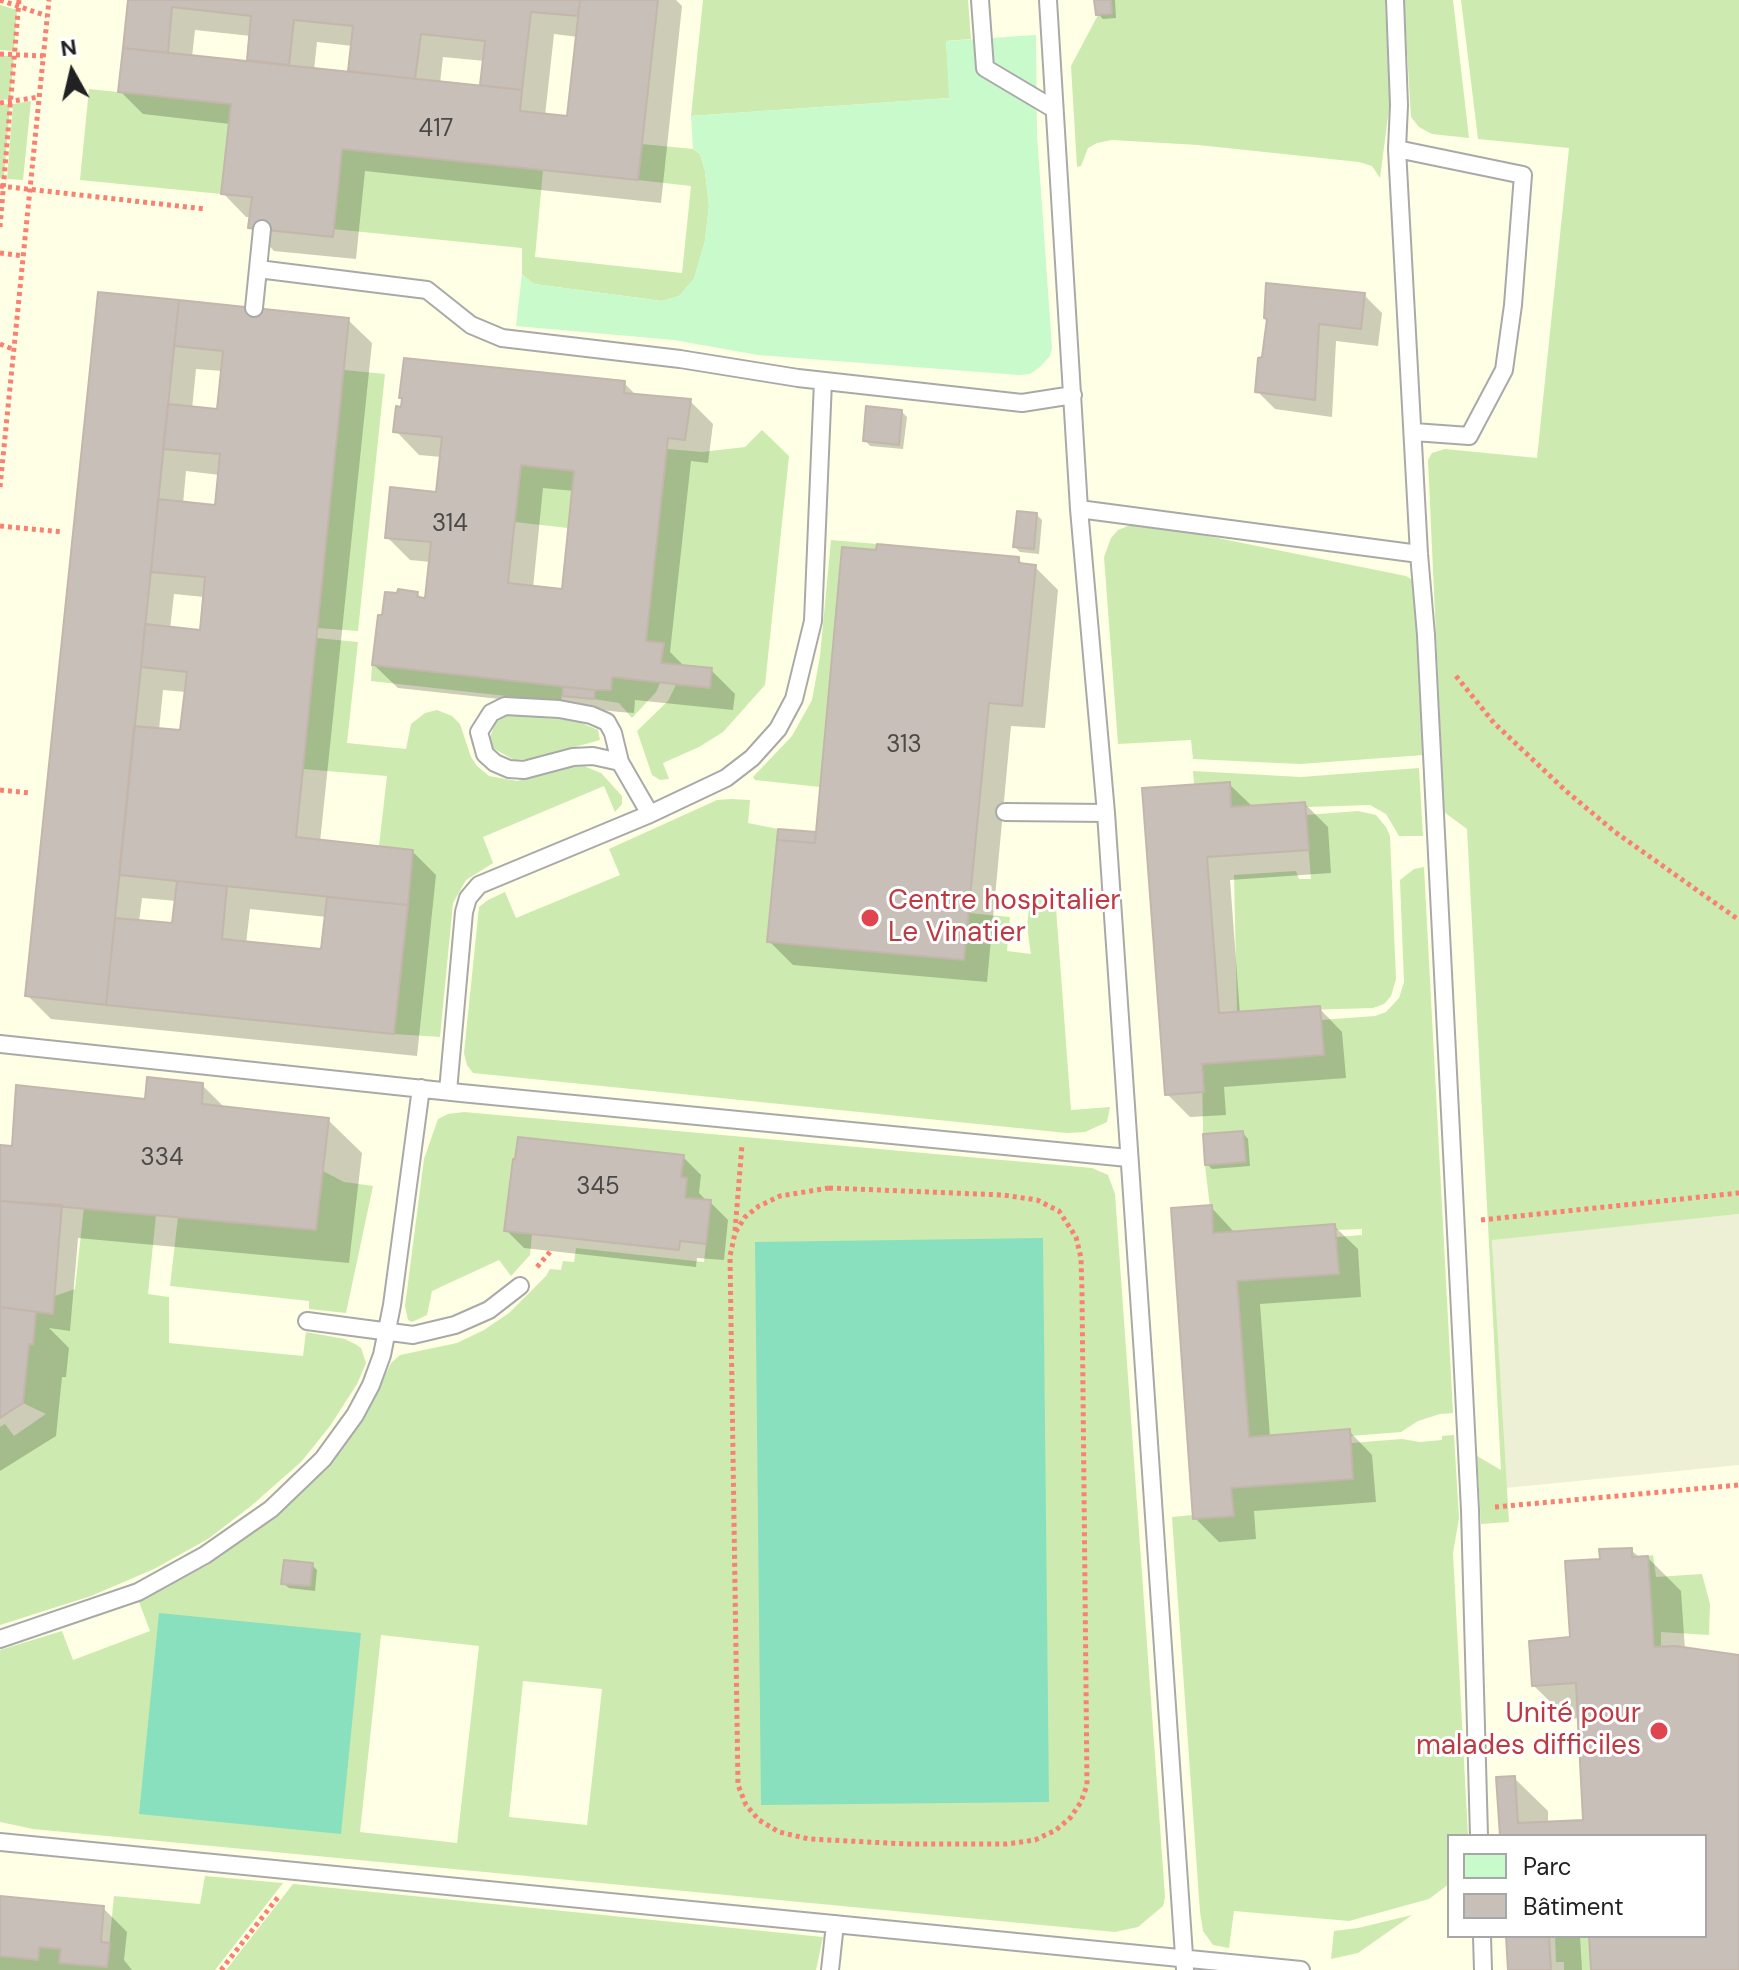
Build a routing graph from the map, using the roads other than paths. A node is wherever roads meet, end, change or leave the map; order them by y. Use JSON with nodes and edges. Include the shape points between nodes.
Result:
{"nodes":[{"id":1,"x":980,"y":0,"type":"edge"},
{"id":2,"x":1048,"y":0,"type":"edge"},
{"id":3,"x":1395,"y":0,"type":"edge"},
{"id":4,"x":1054,"y":109,"type":"junction"},
{"id":5,"x":1397,"y":149,"type":"junction"},
{"id":6,"x":262,"y":229,"type":"dead end"},
{"id":7,"x":258,"y":269,"type":"junction"},
{"id":8,"x":254,"y":308,"type":"dead end"},
{"id":9,"x":823,"y":381,"type":"junction"},
{"id":10,"x":1073,"y":395,"type":"junction"},
{"id":11,"x":1414,"y":432,"type":"junction"},
{"id":12,"x":1079,"y":509,"type":"junction"},
{"id":13,"x":1419,"y":554,"type":"junction"},
{"id":14,"x":620,"y":762,"type":"junction"},
{"id":15,"x":1005,"y":812,"type":"dead end"},
{"id":16,"x":1106,"y":813,"type":"junction"},
{"id":17,"x":650,"y":814,"type":"junction"},
{"id":18,"x":0,"y":1044,"type":"edge"},
{"id":19,"x":421,"y":1088,"type":"junction"},
{"id":20,"x":448,"y":1091,"type":"junction"},
{"id":21,"x":1128,"y":1158,"type":"junction"},
{"id":22,"x":520,"y":1286,"type":"dead end"},
{"id":23,"x":307,"y":1321,"type":"dead end"},
{"id":24,"x":388,"y":1333,"type":"junction"},
{"id":25,"x":0,"y":1639,"type":"edge"},
{"id":26,"x":1479,"y":1834,"type":"edge"},
{"id":27,"x":0,"y":1842,"type":"edge"},
{"id":28,"x":835,"y":1924,"type":"junction"},
{"id":29,"x":1482,"y":1938,"type":"edge"},
{"id":30,"x":1184,"y":1964,"type":"edge"},
{"id":31,"x":830,"y":1970,"type":"edge"},
{"id":32,"x":1301,"y":1970,"type":"edge"},
{"id":33,"x":1483,"y":1970,"type":"edge"}],
"edges":[{"from":1,"to":4,"type":"lane","via":[[985,68]]},
{"from":2,"to":4,"type":"lane"},
{"from":3,"to":5,"type":"lane"},
{"from":4,"to":10,"type":"lane"},
{"from":5,"to":11,"type":"lane"},
{"from":5,"to":11,"type":"lane","via":[[1523,175],[1504,370],[1469,436]]},
{"from":6,"to":7,"type":"lane"},
{"from":7,"to":8,"type":"lane"},
{"from":7,"to":9,"type":"lane","via":[[427,290],[471,325],[502,338]]},
{"from":9,"to":10,"type":"lane","via":[[1022,403]]},
{"from":9,"to":17,"type":"lane","via":[[813,621],[794,699],[778,729],[752,758],[726,778]]},
{"from":10,"to":12,"type":"lane"},
{"from":11,"to":13,"type":"lane"},
{"from":12,"to":13,"type":"lane"},
{"from":12,"to":16,"type":"lane"},
{"from":13,"to":26,"type":"lane","via":[[1470,1510]]},
{"from":14,"to":14,"type":"lane","via":[[573,757],[509,769],[485,754],[479,732],[491,713],[505,706],[591,715],[607,722]]},
{"from":14,"to":17,"type":"lane"},
{"from":15,"to":16,"type":"lane"},
{"from":16,"to":21,"type":"lane"},
{"from":17,"to":20,"type":"lane","via":[[479,885],[468,898]]},
{"from":18,"to":19,"type":"lane"},
{"from":19,"to":20,"type":"lane"},
{"from":19,"to":24,"type":"lane"},
{"from":20,"to":21,"type":"lane"},
{"from":21,"to":30,"type":"lane"},
{"from":22,"to":24,"type":"lane","via":[[489,1310],[455,1325],[413,1335]]},
{"from":23,"to":24,"type":"lane"},
{"from":24,"to":25,"type":"lane","via":[[355,1415],[323,1459],[271,1509],[205,1555],[138,1592]]},
{"from":27,"to":28,"type":"lane"},
{"from":28,"to":30,"type":"lane"},
{"from":28,"to":31,"type":"lane"},
{"from":29,"to":33,"type":"lane"},
{"from":30,"to":32,"type":"lane"}]}
